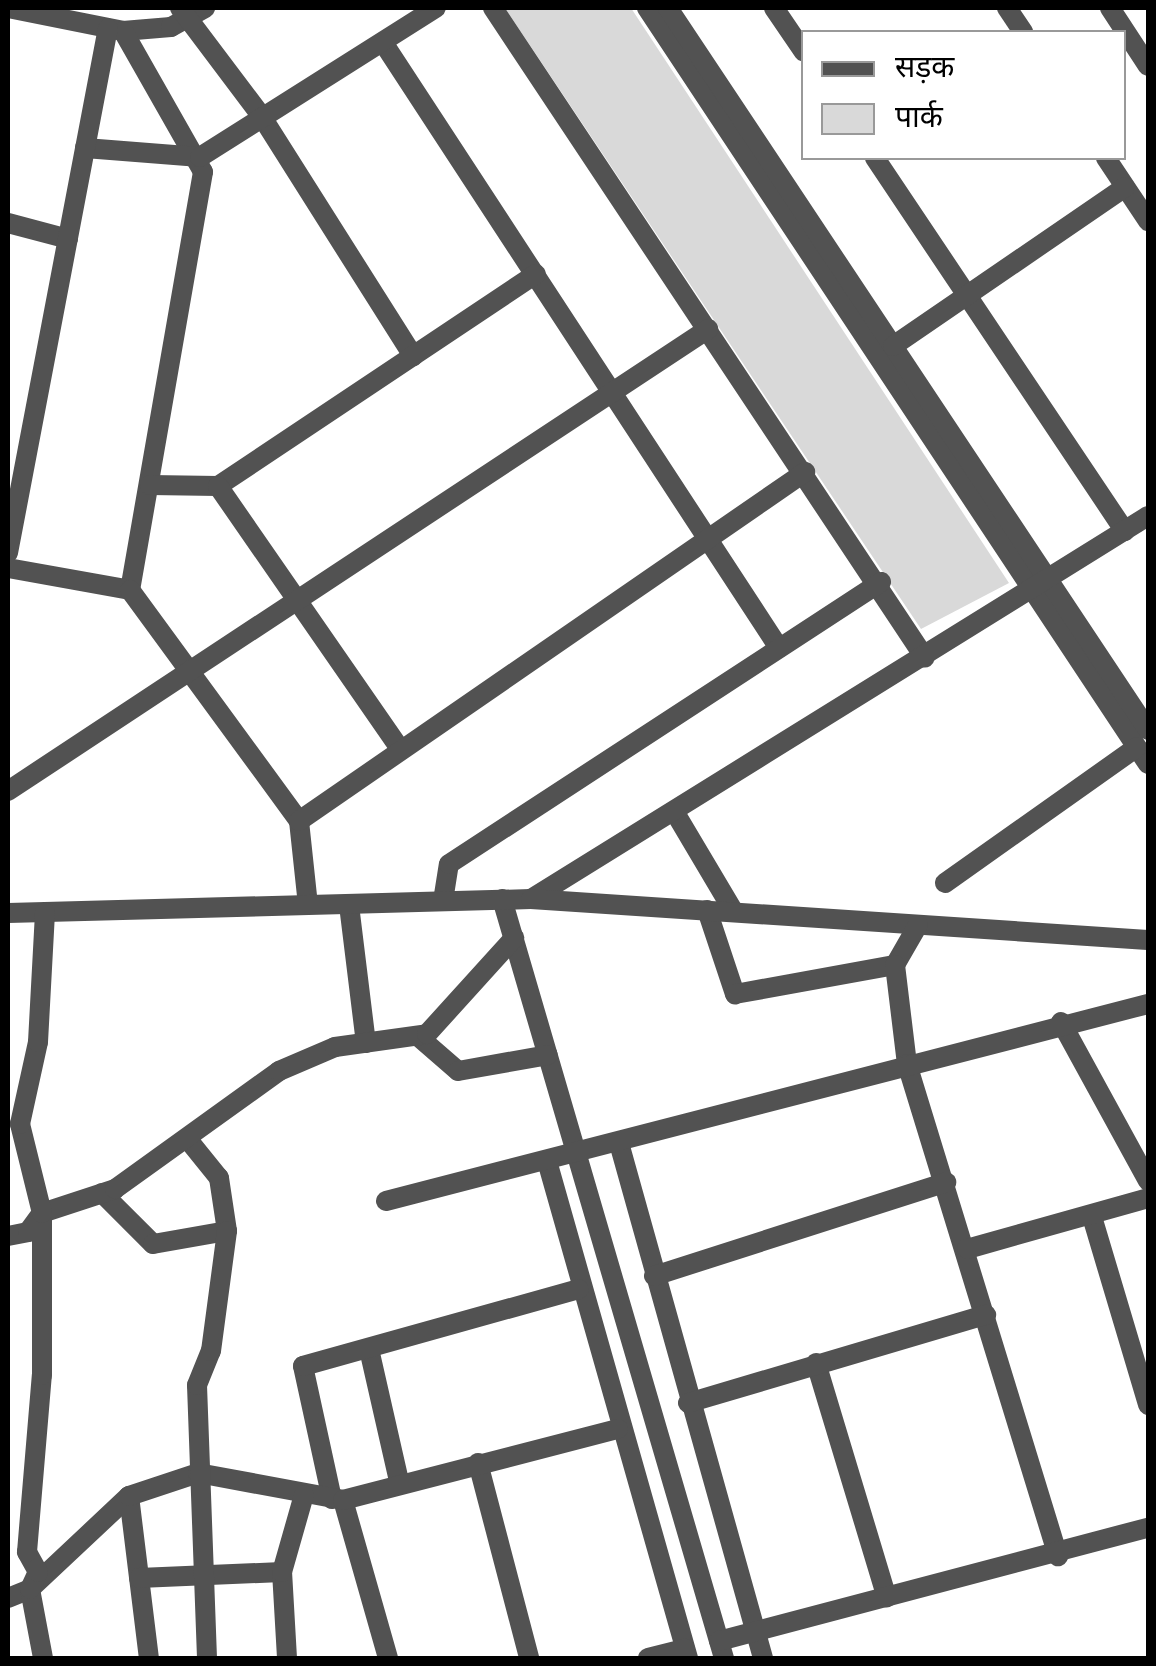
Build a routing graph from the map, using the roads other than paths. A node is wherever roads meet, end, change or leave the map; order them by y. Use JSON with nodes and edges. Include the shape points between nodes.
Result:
{"nodes":[{"id":1,"x":8,"y":8,"type":"edge"},
{"id":2,"x":436,"y":8,"type":"edge"},
{"id":3,"x":493,"y":8,"type":"edge"},
{"id":4,"x":646,"y":8,"type":"edge"},
{"id":5,"x":668,"y":8,"type":"edge"},
{"id":6,"x":774,"y":8,"type":"edge"},
{"id":7,"x":1007,"y":8,"type":"edge"},
{"id":8,"x":1110,"y":8,"type":"edge"},
{"id":9,"x":191,"y":12,"type":"edge"},
{"id":10,"x":116,"y":30,"type":"junction"},
{"id":11,"x":1023,"y":30,"type":"edge"},
{"id":12,"x":1124,"y":30,"type":"edge"},
{"id":13,"x":1126,"y":32,"type":"edge"},
{"id":14,"x":386,"y":46,"type":"junction"},
{"id":15,"x":801,"y":48,"type":"edge"},
{"id":16,"x":1148,"y":66,"type":"edge"},
{"id":17,"x":262,"y":117,"type":"junction"},
{"id":18,"x":85,"y":148,"type":"junction"},
{"id":19,"x":200,"y":157,"type":"junction"},
{"id":20,"x":875,"y":160,"type":"edge"},
{"id":21,"x":1107,"y":160,"type":"edge"},
{"id":22,"x":1125,"y":187,"type":"junction"},
{"id":23,"x":1148,"y":221,"type":"edge"},
{"id":24,"x":8,"y":223,"type":"edge"},
{"id":25,"x":68,"y":239,"type":"junction"},
{"id":26,"x":536,"y":274,"type":"junction"},
{"id":27,"x":967,"y":295,"type":"junction"},
{"id":28,"x":708,"y":329,"type":"junction"},
{"id":29,"x":893,"y":346,"type":"junction"},
{"id":30,"x":413,"y":356,"type":"junction"},
{"id":31,"x":614,"y":392,"type":"junction"},
{"id":32,"x":804,"y":472,"type":"junction"},
{"id":33,"x":150,"y":484,"type":"junction"},
{"id":34,"x":218,"y":486,"type":"junction"},
{"id":35,"x":1148,"y":516,"type":"edge"},
{"id":36,"x":1125,"y":531,"type":"junction"},
{"id":37,"x":708,"y":534,"type":"junction"},
{"id":38,"x":8,"y":554,"type":"edge"},
{"id":39,"x":8,"y":568,"type":"edge"},
{"id":40,"x":881,"y":582,"type":"junction"},
{"id":41,"x":1042,"y":585,"type":"junction"},
{"id":42,"x":130,"y":590,"type":"junction"},
{"id":43,"x":299,"y":602,"type":"junction"},
{"id":44,"x":779,"y":648,"type":"junction"},
{"id":45,"x":924,"y":658,"type":"junction"},
{"id":46,"x":192,"y":673,"type":"junction"},
{"id":47,"x":1145,"y":747,"type":"edge"},
{"id":48,"x":400,"y":750,"type":"junction"},
{"id":49,"x":8,"y":791,"type":"edge"},
{"id":50,"x":674,"y":812,"type":"junction"},
{"id":51,"x":299,"y":821,"type":"junction"},
{"id":52,"x":945,"y":884,"type":"dead end"},
{"id":53,"x":531,"y":898,"type":"junction"},
{"id":54,"x":502,"y":900,"type":"junction"},
{"id":55,"x":442,"y":901,"type":"junction"},
{"id":56,"x":308,"y":904,"type":"junction"},
{"id":57,"x":349,"y":905,"type":"junction"},
{"id":58,"x":708,"y":910,"type":"junction"},
{"id":59,"x":44,"y":912,"type":"junction"},
{"id":60,"x":734,"y":912,"type":"junction"},
{"id":61,"x":8,"y":913,"type":"edge"},
{"id":62,"x":918,"y":924,"type":"junction"},
{"id":63,"x":514,"y":938,"type":"junction"},
{"id":64,"x":1148,"y":940,"type":"edge"},
{"id":65,"x":895,"y":965,"type":"junction"},
{"id":66,"x":1148,"y":1004,"type":"edge"},
{"id":67,"x":1061,"y":1022,"type":"junction"},
{"id":68,"x":420,"y":1038,"type":"junction"},
{"id":69,"x":366,"y":1043,"type":"junction"},
{"id":70,"x":548,"y":1055,"type":"junction"},
{"id":71,"x":907,"y":1064,"type":"junction"},
{"id":72,"x":190,"y":1142,"type":"junction"},
{"id":73,"x":619,"y":1143,"type":"junction"},
{"id":74,"x":578,"y":1156,"type":"junction"},
{"id":75,"x":547,"y":1161,"type":"junction"},
{"id":76,"x":1148,"y":1181,"type":"edge"},
{"id":77,"x":946,"y":1182,"type":"junction"},
{"id":78,"x":102,"y":1193,"type":"junction"},
{"id":79,"x":1148,"y":1198,"type":"edge"},
{"id":80,"x":386,"y":1201,"type":"dead end"},
{"id":81,"x":42,"y":1213,"type":"junction"},
{"id":82,"x":1092,"y":1220,"type":"junction"},
{"id":83,"x":227,"y":1230,"type":"junction"},
{"id":84,"x":8,"y":1236,"type":"edge"},
{"id":85,"x":968,"y":1249,"type":"junction"},
{"id":86,"x":654,"y":1276,"type":"junction"},
{"id":87,"x":578,"y":1289,"type":"junction"},
{"id":88,"x":986,"y":1315,"type":"junction"},
{"id":89,"x":369,"y":1349,"type":"junction"},
{"id":90,"x":816,"y":1363,"type":"junction"},
{"id":91,"x":1147,"y":1394,"type":"edge"},
{"id":92,"x":688,"y":1403,"type":"junction"},
{"id":93,"x":618,"y":1429,"type":"junction"},
{"id":94,"x":478,"y":1463,"type":"junction"},
{"id":95,"x":198,"y":1473,"type":"junction"},
{"id":96,"x":400,"y":1485,"type":"junction"},
{"id":97,"x":304,"y":1495,"type":"junction"},
{"id":98,"x":130,"y":1496,"type":"junction"},
{"id":99,"x":338,"y":1500,"type":"junction"},
{"id":100,"x":1148,"y":1528,"type":"edge"},
{"id":101,"x":1058,"y":1556,"type":"junction"},
{"id":102,"x":282,"y":1572,"type":"junction"},
{"id":103,"x":213,"y":1573,"type":"junction"},
{"id":104,"x":139,"y":1578,"type":"junction"},
{"id":105,"x":30,"y":1590,"type":"junction"},
{"id":106,"x":8,"y":1598,"type":"edge"},
{"id":107,"x":887,"y":1598,"type":"junction"},
{"id":108,"x":756,"y":1632,"type":"junction"},
{"id":109,"x":721,"y":1650,"type":"edge"},
{"id":110,"x":686,"y":1654,"type":"edge"},
{"id":111,"x":43,"y":1658,"type":"edge"},
{"id":112,"x":149,"y":1658,"type":"edge"},
{"id":113,"x":207,"y":1658,"type":"edge"},
{"id":114,"x":288,"y":1658,"type":"edge"},
{"id":115,"x":388,"y":1658,"type":"edge"},
{"id":116,"x":529,"y":1658,"type":"edge"},
{"id":117,"x":648,"y":1658,"type":"edge"},
{"id":118,"x":763,"y":1658,"type":"edge"}],
"edges":[{"from":1,"to":10,"type":"street"},
{"from":2,"to":14,"type":"street"},
{"from":3,"to":28,"type":"street"},
{"from":4,"to":41,"type":"street"},
{"from":5,"to":29,"type":"street"},
{"from":6,"to":15,"type":"street"},
{"from":7,"to":11,"type":"street"},
{"from":8,"to":12,"type":"street"},
{"from":9,"to":10,"type":"street"},
{"from":9,"to":17,"type":"street"},
{"from":10,"to":18,"type":"street"},
{"from":10,"to":19,"type":"street"},
{"from":13,"to":16,"type":"street"},
{"from":14,"to":17,"type":"street"},
{"from":14,"to":26,"type":"street"},
{"from":17,"to":19,"type":"street"},
{"from":17,"to":30,"type":"street"},
{"from":18,"to":19,"type":"street"},
{"from":18,"to":25,"type":"street"},
{"from":19,"to":33,"type":"street"},
{"from":20,"to":27,"type":"street"},
{"from":21,"to":22,"type":"street"},
{"from":22,"to":23,"type":"street"},
{"from":22,"to":27,"type":"street"},
{"from":24,"to":25,"type":"street"},
{"from":25,"to":38,"type":"street"},
{"from":26,"to":30,"type":"street"},
{"from":26,"to":31,"type":"street"},
{"from":27,"to":29,"type":"street"},
{"from":27,"to":36,"type":"street"},
{"from":28,"to":31,"type":"street"},
{"from":28,"to":32,"type":"street"},
{"from":29,"to":41,"type":"street"},
{"from":30,"to":34,"type":"street"},
{"from":31,"to":37,"type":"street"},
{"from":31,"to":43,"type":"street"},
{"from":32,"to":37,"type":"street"},
{"from":32,"to":40,"type":"street"},
{"from":33,"to":34,"type":"street"},
{"from":33,"to":42,"type":"street"},
{"from":34,"to":43,"type":"street"},
{"from":35,"to":36,"type":"street"},
{"from":36,"to":41,"type":"street"},
{"from":37,"to":44,"type":"street"},
{"from":37,"to":48,"type":"street"},
{"from":39,"to":42,"type":"street"},
{"from":40,"to":44,"type":"street"},
{"from":40,"to":45,"type":"street"},
{"from":41,"to":45,"type":"street"},
{"from":41,"to":47,"type":"street"},
{"from":42,"to":46,"type":"street"},
{"from":43,"to":46,"type":"street"},
{"from":43,"to":48,"type":"street"},
{"from":44,"to":55,"type":"street","via":[[450,864]]},
{"from":45,"to":50,"type":"street"},
{"from":46,"to":49,"type":"street"},
{"from":46,"to":51,"type":"street"},
{"from":47,"to":52,"type":"street"},
{"from":48,"to":51,"type":"street"},
{"from":50,"to":53,"type":"street"},
{"from":50,"to":60,"type":"street"},
{"from":51,"to":56,"type":"street"},
{"from":53,"to":54,"type":"street"},
{"from":53,"to":58,"type":"street"},
{"from":54,"to":55,"type":"street"},
{"from":54,"to":63,"type":"street"},
{"from":55,"to":57,"type":"street"},
{"from":56,"to":57,"type":"street"},
{"from":56,"to":59,"type":"street"},
{"from":57,"to":69,"type":"street"},
{"from":58,"to":60,"type":"street"},
{"from":58,"to":65,"type":"street","via":[[736,994]]},
{"from":59,"to":61,"type":"street"},
{"from":59,"to":81,"type":"street","via":[[38,1042],[20,1124]]},
{"from":60,"to":62,"type":"street"},
{"from":62,"to":64,"type":"street"},
{"from":62,"to":65,"type":"street"},
{"from":63,"to":68,"type":"street"},
{"from":63,"to":70,"type":"street"},
{"from":65,"to":71,"type":"street"},
{"from":66,"to":67,"type":"street"},
{"from":67,"to":71,"type":"street"},
{"from":67,"to":76,"type":"street"},
{"from":68,"to":69,"type":"street"},
{"from":68,"to":70,"type":"street","via":[[458,1072]]},
{"from":69,"to":72,"type":"street","via":[[279,1071]]},
{"from":70,"to":74,"type":"street"},
{"from":71,"to":73,"type":"street"},
{"from":71,"to":77,"type":"street"},
{"from":72,"to":78,"type":"street"},
{"from":72,"to":83,"type":"street","via":[[220,1178]]},
{"from":73,"to":74,"type":"street"},
{"from":73,"to":86,"type":"street"},
{"from":74,"to":75,"type":"street"},
{"from":74,"to":109,"type":"street"},
{"from":75,"to":80,"type":"street"},
{"from":75,"to":87,"type":"street"},
{"from":77,"to":85,"type":"street"},
{"from":77,"to":86,"type":"street"},
{"from":78,"to":81,"type":"street"},
{"from":78,"to":83,"type":"street","via":[[153,1244]]},
{"from":79,"to":82,"type":"street"},
{"from":81,"to":84,"type":"street","via":[[28,1232]]},
{"from":81,"to":105,"type":"street"},
{"from":82,"to":85,"type":"street"},
{"from":82,"to":91,"type":"street"},
{"from":83,"to":95,"type":"street","via":[[212,1351],[197,1385]]},
{"from":85,"to":88,"type":"street"},
{"from":86,"to":92,"type":"street"},
{"from":87,"to":89,"type":"street"},
{"from":87,"to":93,"type":"street"},
{"from":88,"to":90,"type":"street"},
{"from":88,"to":101,"type":"street"},
{"from":89,"to":96,"type":"street"},
{"from":89,"to":99,"type":"street","via":[[303,1366]]},
{"from":90,"to":92,"type":"street"},
{"from":90,"to":107,"type":"street"},
{"from":92,"to":108,"type":"street"},
{"from":93,"to":94,"type":"street"},
{"from":93,"to":110,"type":"street"},
{"from":94,"to":96,"type":"street"},
{"from":94,"to":116,"type":"street"},
{"from":95,"to":97,"type":"street"},
{"from":95,"to":98,"type":"street"},
{"from":95,"to":103,"type":"street"},
{"from":96,"to":99,"type":"street"},
{"from":97,"to":99,"type":"street"},
{"from":97,"to":102,"type":"street"},
{"from":98,"to":104,"type":"street"},
{"from":98,"to":105,"type":"street"},
{"from":99,"to":115,"type":"street"},
{"from":100,"to":101,"type":"street"},
{"from":101,"to":107,"type":"street"},
{"from":102,"to":103,"type":"street"},
{"from":102,"to":114,"type":"street"},
{"from":103,"to":104,"type":"street"},
{"from":103,"to":113,"type":"street"},
{"from":104,"to":112,"type":"street"},
{"from":105,"to":106,"type":"street"},
{"from":105,"to":111,"type":"street"},
{"from":107,"to":108,"type":"street"},
{"from":108,"to":109,"type":"street"},
{"from":108,"to":118,"type":"street"},
{"from":110,"to":117,"type":"street"}]}
